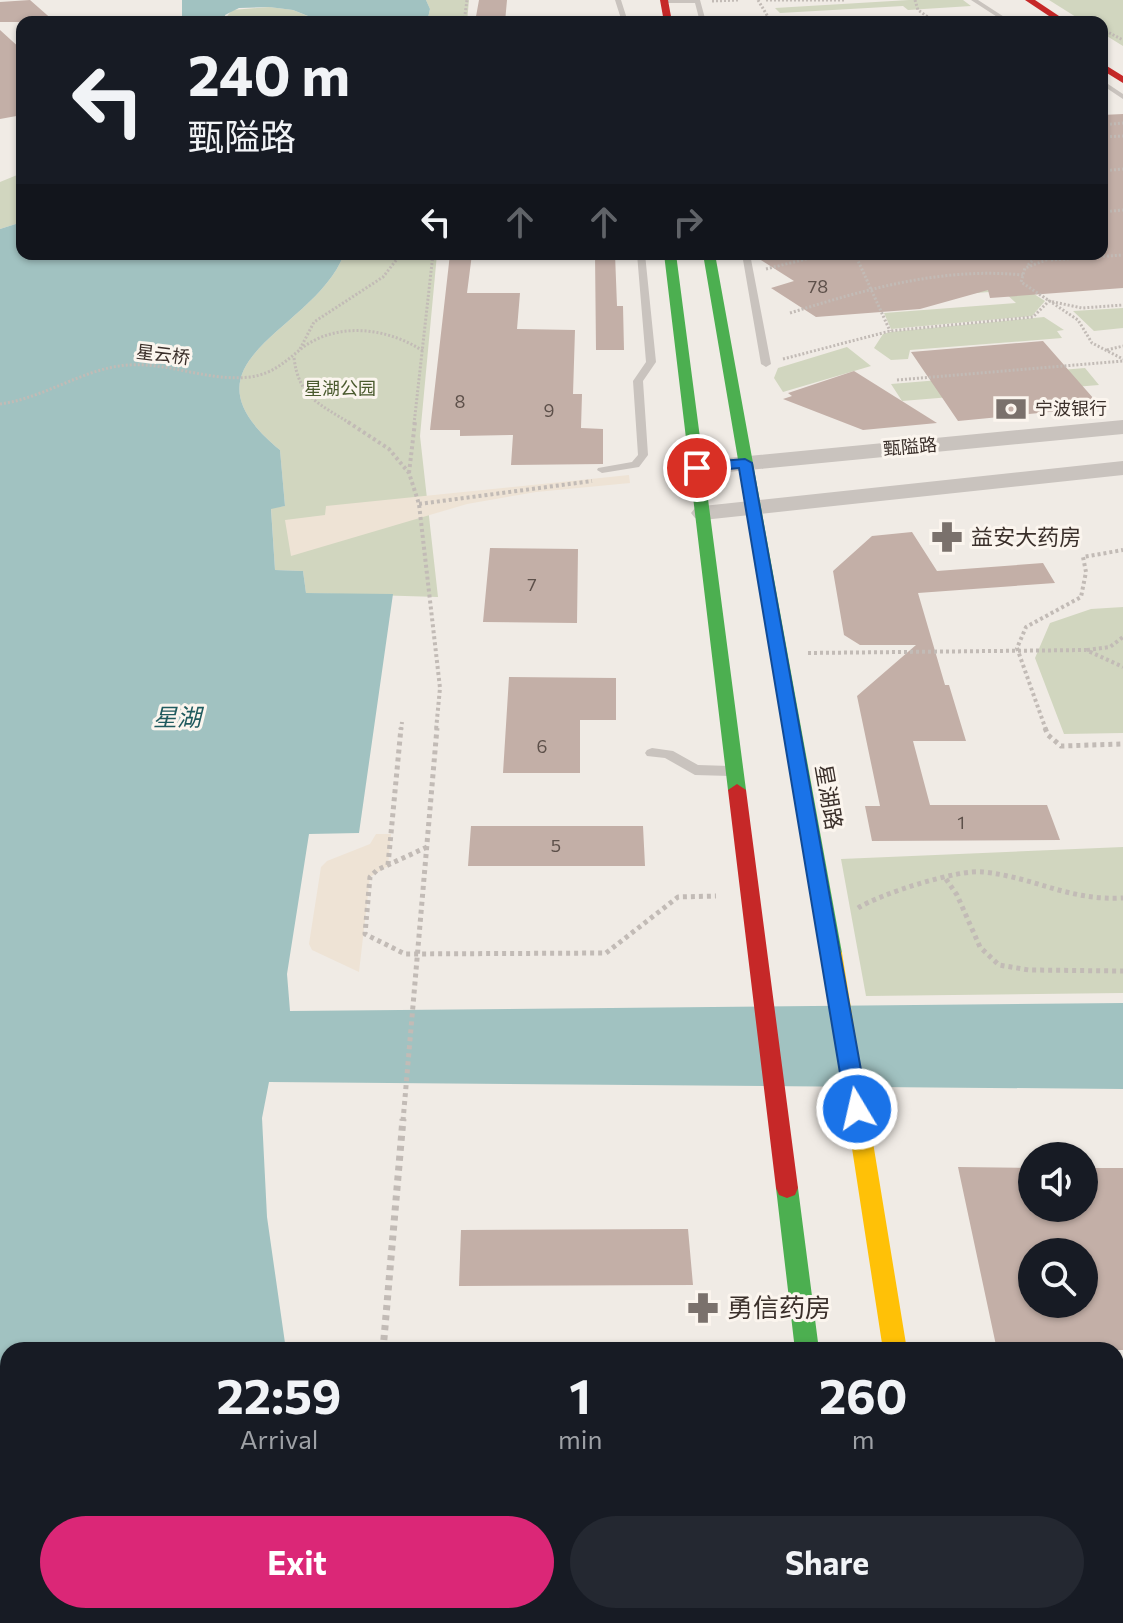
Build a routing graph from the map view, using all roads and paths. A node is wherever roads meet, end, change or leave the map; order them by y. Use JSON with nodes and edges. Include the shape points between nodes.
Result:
{"nodes":[{"id":1,"x":664,"y":0,"type":"edge"},
{"id":2,"x":739,"y":0,"type":"edge"},
{"id":3,"x":766,"y":0,"type":"edge"},
{"id":4,"x":774,"y":0,"type":"edge"},
{"id":5,"x":846,"y":0,"type":"edge"},
{"id":6,"x":915,"y":0,"type":"edge"},
{"id":7,"x":974,"y":0,"type":"edge"},
{"id":8,"x":1002,"y":0,"type":"edge"},
{"id":9,"x":1029,"y":0,"type":"edge"},
{"id":10,"x":698,"y":1,"type":"edge"},
{"id":11,"x":926,"y":16,"type":"edge"},
{"id":12,"x":999,"y":16,"type":"edge"},
{"id":13,"x":1026,"y":16,"type":"edge"},
{"id":14,"x":1054,"y":16,"type":"edge"},
{"id":15,"x":396,"y":260,"type":"edge"},
{"id":16,"x":432,"y":260,"type":"edge"},
{"id":17,"x":642,"y":260,"type":"edge"},
{"id":18,"x":671,"y":260,"type":"edge"},
{"id":19,"x":710,"y":260,"type":"edge"},
{"id":20,"x":747,"y":260,"type":"edge"},
{"id":21,"x":802,"y":260,"type":"edge"},
{"id":22,"x":858,"y":260,"type":"edge"},
{"id":23,"x":1033,"y":260,"type":"edge"},
{"id":24,"x":1046,"y":260,"type":"edge"},
{"id":25,"x":1025,"y":268,"type":"junction"},
{"id":26,"x":766,"y":269,"type":"dead end"},
{"id":27,"x":1023,"y":275,"type":"junction"},
{"id":28,"x":871,"y":287,"type":"junction"},
{"id":29,"x":1049,"y":301,"type":"junction"},
{"id":30,"x":1123,"y":305,"type":"edge"},
{"id":31,"x":790,"y":313,"type":"dead end"},
{"id":32,"x":890,"y":331,"type":"junction"},
{"id":33,"x":1123,"y":346,"type":"edge"},
{"id":34,"x":300,"y":350,"type":"junction"},
{"id":35,"x":1106,"y":350,"type":"junction"},
{"id":36,"x":423,"y":351,"type":"junction"},
{"id":37,"x":294,"y":358,"type":"junction"},
{"id":38,"x":1123,"y":360,"type":"edge"},
{"id":39,"x":766,"y":364,"type":"joint"},
{"id":40,"x":897,"y":380,"type":"dead end"},
{"id":41,"x":0,"y":404,"type":"edge"},
{"id":42,"x":1123,"y":427,"type":"edge"},
{"id":43,"x":745,"y":463,"type":"junction"},
{"id":44,"x":697,"y":468,"type":"junction"},
{"id":45,"x":1123,"y":468,"type":"edge"},
{"id":46,"x":409,"y":473,"type":"junction"},
{"id":47,"x":600,"y":475,"type":"joint"},
{"id":48,"x":419,"y":504,"type":"junction"},
{"id":49,"x":753,"y":507,"type":"junction"},
{"id":50,"x":703,"y":513,"type":"junction"},
{"id":51,"x":1123,"y":550,"type":"edge"},
{"id":52,"x":1123,"y":637,"type":"edge"},
{"id":53,"x":1017,"y":648,"type":"junction"},
{"id":54,"x":1086,"y":650,"type":"junction"},
{"id":55,"x":779,"y":654,"type":"junction"},
{"id":56,"x":1123,"y":667,"type":"edge"},
{"id":57,"x":402,"y":722,"type":"dead end"},
{"id":58,"x":1123,"y":744,"type":"edge"},
{"id":59,"x":652,"y":753,"type":"dead end"},
{"id":60,"x":735,"y":771,"type":"junction"},
{"id":61,"x":427,"y":847,"type":"junction"},
{"id":62,"x":388,"y":866,"type":"junction"},
{"id":63,"x":946,"y":879,"type":"junction"},
{"id":64,"x":729,"y":896,"type":"dead end"},
{"id":65,"x":1123,"y":898,"type":"edge"},
{"id":66,"x":855,"y":910,"type":"dead end"},
{"id":67,"x":418,"y":955,"type":"junction"},
{"id":68,"x":1123,"y":971,"type":"edge"},
{"id":69,"x":384,"y":1342,"type":"edge"},
{"id":70,"x":806,"y":1342,"type":"edge"},
{"id":71,"x":894,"y":1342,"type":"edge"}],
"edges":[{"from":1,"to":10,"type":"lane"},
{"from":2,"to":10,"type":"path"},
{"from":3,"to":4,"type":"path"},
{"from":4,"to":5,"type":"path"},
{"from":6,"to":11,"type":"path"},
{"from":7,"to":12,"type":"lane"},
{"from":8,"to":13,"type":"street"},
{"from":9,"to":14,"type":"street"},
{"from":15,"to":34,"type":"path","via":[[383,277],[314,322]]},
{"from":16,"to":36,"type":"path"},
{"from":17,"to":47,"type":"lane","via":[[651,362],[638,381],[643,455],[635,465]]},
{"from":18,"to":44,"type":"street"},
{"from":19,"to":43,"type":"street","name":"星湖路"},
{"from":20,"to":39,"type":"lane"},
{"from":21,"to":26,"type":"path"},
{"from":22,"to":28,"type":"path"},
{"from":23,"to":25,"type":"path"},
{"from":24,"to":25,"type":"path"},
{"from":25,"to":27,"type":"path"},
{"from":27,"to":28,"type":"path","via":[[994,270]]},
{"from":27,"to":29,"type":"path","via":[[1021,282]]},
{"from":28,"to":31,"type":"path"},
{"from":28,"to":32,"type":"path"},
{"from":29,"to":30,"type":"path","via":[[1082,308]]},
{"from":29,"to":32,"type":"path","via":[[1033,317]]},
{"from":29,"to":35,"type":"path","via":[[1078,320],[1092,343]]},
{"from":32,"to":39,"type":"path"},
{"from":33,"to":35,"type":"path"},
{"from":34,"to":36,"type":"path","via":[[332,335],[369,331],[403,337]]},
{"from":34,"to":37,"type":"path"},
{"from":35,"to":38,"type":"path"},
{"from":36,"to":46,"type":"path"},
{"from":37,"to":41,"type":"path","name":"星云桥","via":[[242,378],[121,365],[28,400]]},
{"from":37,"to":46,"type":"path","via":[[297,380],[310,398],[389,449]]},
{"from":38,"to":40,"type":"path"},
{"from":42,"to":43,"type":"street","name":"甄隘路"},
{"from":43,"to":44,"type":"street","name":"甄隘路"},
{"from":43,"to":49,"type":"street","name":"星湖路"},
{"from":44,"to":50,"type":"street"},
{"from":45,"to":49,"type":"street","name":"甄隘路"},
{"from":46,"to":48,"type":"path"},
{"from":47,"to":48,"type":"path"},
{"from":48,"to":61,"type":"path","via":[[440,688]]},
{"from":49,"to":50,"type":"street","name":"甄隘路"},
{"from":49,"to":55,"type":"street","name":"星湖路","via":[[757,566]]},
{"from":50,"to":60,"type":"street","via":[[716,567]]},
{"from":51,"to":53,"type":"path","via":[[1083,557],[1081,597],[1026,627]]},
{"from":52,"to":54,"type":"path","via":[[1110,647]]},
{"from":53,"to":54,"type":"path"},
{"from":53,"to":55,"type":"path"},
{"from":53,"to":58,"type":"path","via":[[1048,735],[1061,746]]},
{"from":54,"to":56,"type":"path"},
{"from":55,"to":71,"type":"street","name":"星湖路"},
{"from":57,"to":62,"type":"path"},
{"from":59,"to":60,"type":"lane","via":[[668,754],[695,770]]},
{"from":60,"to":70,"type":"street"},
{"from":61,"to":62,"type":"path"},
{"from":61,"to":67,"type":"path"},
{"from":62,"to":67,"type":"path","via":[[370,877],[365,934]]},
{"from":63,"to":65,"type":"path","via":[[965,871],[987,872],[1051,893]]},
{"from":63,"to":66,"type":"path","via":[[877,895]]},
{"from":63,"to":68,"type":"path","via":[[980,947],[999,965]]},
{"from":64,"to":67,"type":"path","via":[[678,897],[606,953]]},
{"from":67,"to":69,"type":"path"}]}
